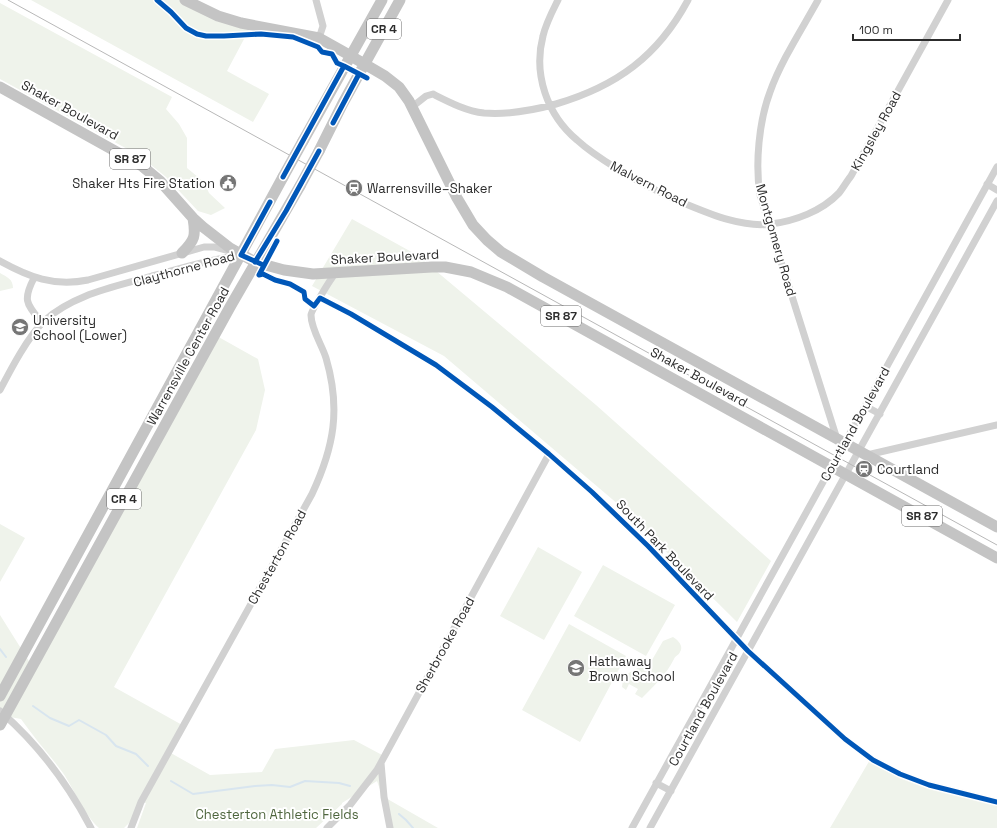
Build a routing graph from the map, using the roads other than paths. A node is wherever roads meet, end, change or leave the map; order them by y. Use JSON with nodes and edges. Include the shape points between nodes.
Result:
{"nodes":[{"id":1,"x":186,"y":0,"type":"edge"},
{"id":2,"x":316,"y":0,"type":"edge"},
{"id":3,"x":382,"y":0,"type":"edge"},
{"id":4,"x":400,"y":0,"type":"edge"},
{"id":5,"x":558,"y":0,"type":"edge"},
{"id":6,"x":688,"y":0,"type":"edge"},
{"id":7,"x":818,"y":0,"type":"edge"},
{"id":8,"x":948,"y":0,"type":"edge"},
{"id":9,"x":319,"y":38,"type":"junction"},
{"id":10,"x":351,"y":55,"type":"junction"},
{"id":11,"x":365,"y":64,"type":"junction"},
{"id":12,"x":0,"y":87,"type":"edge"},
{"id":13,"x":550,"y":106,"type":"junction"},
{"id":14,"x":412,"y":107,"type":"junction"},
{"id":15,"x":997,"y":167,"type":"edge"},
{"id":16,"x":987,"y":184,"type":"junction"},
{"id":17,"x":997,"y":190,"type":"edge"},
{"id":18,"x":997,"y":200,"type":"edge"},
{"id":19,"x":193,"y":218,"type":"junction"},
{"id":20,"x":770,"y":225,"type":"junction"},
{"id":21,"x":182,"y":254,"type":"junction"},
{"id":22,"x":241,"y":255,"type":"junction"},
{"id":23,"x":0,"y":261,"type":"edge"},
{"id":24,"x":255,"y":262,"type":"junction"},
{"id":25,"x":335,"y":274,"type":"junction"},
{"id":26,"x":34,"y":278,"type":"junction"},
{"id":27,"x":320,"y":298,"type":"junction"},
{"id":28,"x":42,"y":323,"type":"junction"},
{"id":29,"x":0,"y":390,"type":"edge"},
{"id":30,"x":865,"y":406,"type":"junction"},
{"id":31,"x":880,"y":414,"type":"junction"},
{"id":32,"x":997,"y":425,"type":"edge"},
{"id":33,"x":841,"y":441,"type":"junction"},
{"id":34,"x":863,"y":453,"type":"junction"},
{"id":35,"x":549,"y":454,"type":"junction"},
{"id":36,"x":832,"y":467,"type":"junction"},
{"id":37,"x":846,"y":474,"type":"junction"},
{"id":38,"x":997,"y":527,"type":"edge"},
{"id":39,"x":997,"y":558,"type":"edge"},
{"id":40,"x":736,"y":639,"type":"junction"},
{"id":41,"x":748,"y":651,"type":"junction"},
{"id":42,"x":0,"y":696,"type":"edge"},
{"id":43,"x":2,"y":717,"type":"edge"},
{"id":44,"x":381,"y":764,"type":"junction"},
{"id":45,"x":656,"y":783,"type":"junction"},
{"id":46,"x":671,"y":791,"type":"junction"},
{"id":47,"x":997,"y":802,"type":"edge"},
{"id":48,"x":91,"y":828,"type":"edge"},
{"id":49,"x":131,"y":828,"type":"edge"},
{"id":50,"x":327,"y":828,"type":"edge"},
{"id":51,"x":390,"y":828,"type":"edge"},
{"id":52,"x":632,"y":828,"type":"edge"},
{"id":53,"x":650,"y":828,"type":"edge"}],
"edges":[{"from":1,"to":9,"type":"main road","name":"Shaker Boulevard","number":"SR 87","via":[[218,16],[241,23]]},
{"from":2,"to":9,"type":"street","via":[[323,26]]},
{"from":3,"to":10,"type":"main road","name":"Warrensville Center Road","number":"CR 4"},
{"from":4,"to":11,"type":"main road","name":"Warrensville Center Road","number":"CR 4"},
{"from":5,"to":13,"type":"street","name":"Malvern Road","via":[[546,27],[540,56],[544,91]]},
{"from":6,"to":13,"type":"street","via":[[662,39],[632,68],[593,91]]},
{"from":7,"to":20,"type":"street","name":"Montgomery Road","via":[[774,82],[763,117],[758,177],[760,195]]},
{"from":8,"to":20,"type":"street","name":"Kingsley Road","via":[[840,192],[812,212],[793,220]]},
{"from":9,"to":10,"type":"main road","name":"Shaker Boulevard","number":"SR 87"},
{"from":10,"to":11,"type":"main road","name":"Shaker Boulevard","number":"SR 87"},
{"from":10,"to":22,"type":"main road","name":"Warrensville Center Road","number":"CR 4","bridge":true},
{"from":11,"to":14,"type":"main road","name":"Shaker Boulevard","number":"SR 87","via":[[393,82]]},
{"from":11,"to":24,"type":"main road","name":"Warrensville Center Road","number":"CR 4","bridge":true,"via":[[300,186]]},
{"from":12,"to":19,"type":"main road","name":"Shaker Boulevard","number":"SR 87","via":[[142,166],[166,187]]},
{"from":13,"to":14,"type":"street","via":[[484,113],[458,106],[433,94]]},
{"from":13,"to":20,"type":"street","name":"Malvern Road","via":[[576,140],[611,165],[648,186],[696,208],[732,220]]},
{"from":14,"to":33,"type":"main road","name":"Shaker Boulevard","number":"SR 87","via":[[462,208],[480,233],[498,249],[529,269]]},
{"from":15,"to":16,"type":"street","name":"Courtland Boulevard"},
{"from":16,"to":17,"type":"street"},
{"from":16,"to":30,"type":"street","name":"Courtland Boulevard"},
{"from":18,"to":31,"type":"street","name":"Courtland Boulevard"},
{"from":19,"to":21,"type":"main road","via":[[194,237]]},
{"from":19,"to":22,"type":"main road","name":"Shaker Boulevard","number":"SR 87"},
{"from":20,"to":33,"type":"street","name":"Montgomery Road"},
{"from":21,"to":22,"type":"street","name":"Claythorne Road","via":[[211,246]]},
{"from":21,"to":26,"type":"street","name":"Claythorne Road","via":[[76,282]]},
{"from":22,"to":24,"type":"main road","name":"Shaker Boulevard","number":"SR 87"},
{"from":22,"to":28,"type":"street","name":"Claythorne Road","via":[[208,261],[90,294],[77,299]]},
{"from":22,"to":42,"type":"main road","name":"Warrensville Center Road","number":"CR 4"},
{"from":23,"to":26,"type":"street","name":"Claythorne Road"},
{"from":24,"to":25,"type":"main road","name":"Shaker Boulevard","number":"SR 87","via":[[305,274]]},
{"from":24,"to":43,"type":"main road","name":"Warrensville Center Road","number":"CR 4"},
{"from":25,"to":27,"type":"street","name":"Chesterton Road"},
{"from":25,"to":36,"type":"main road","name":"Shaker Boulevard","number":"SR 87","via":[[432,267],[458,269],[483,276]]},
{"from":26,"to":28,"type":"street","via":[[27,296],[31,308]]},
{"from":27,"to":35,"type":"street","name":"South Park Boulevard","via":[[436,365]]},
{"from":27,"to":49,"type":"street","name":"Chesterton Road","via":[[310,313],[332,378],[335,409],[332,437],[323,471],[145,796]]},
{"from":28,"to":29,"type":"street","name":"Claythorne Road","via":[[17,359]]},
{"from":30,"to":31,"type":"street"},
{"from":30,"to":33,"type":"street","name":"Courtland Boulevard"},
{"from":31,"to":34,"type":"street","name":"Courtland Boulevard"},
{"from":32,"to":34,"type":"street"},
{"from":33,"to":34,"type":"main road","name":"Shaker Boulevard","number":"SR 87"},
{"from":33,"to":36,"type":"street","name":"Courtland Boulevard"},
{"from":34,"to":37,"type":"street","name":"Courtland Boulevard"},
{"from":34,"to":38,"type":"main road","name":"Shaker Boulevard","number":"SR 87"},
{"from":35,"to":40,"type":"street","name":"South Park Boulevard","via":[[648,546]]},
{"from":35,"to":44,"type":"street","name":"Sherbrooke Road"},
{"from":36,"to":37,"type":"main road","name":"Shaker Boulevard","number":"SR 87"},
{"from":36,"to":40,"type":"street","name":"Courtland Boulevard"},
{"from":37,"to":39,"type":"main road","name":"Shaker Boulevard","number":"SR 87"},
{"from":37,"to":41,"type":"street","name":"Courtland Boulevard"},
{"from":40,"to":41,"type":"street","name":"South Park Boulevard"},
{"from":40,"to":45,"type":"street","name":"Courtland Boulevard"},
{"from":41,"to":46,"type":"street","name":"Courtland Boulevard"},
{"from":41,"to":47,"type":"street","name":"South Park Boulevard","via":[[826,723],[873,760],[929,785]]},
{"from":43,"to":48,"type":"street","via":[[36,747],[57,772]]},
{"from":44,"to":50,"type":"street","name":"Sherbrooke Road","via":[[359,795]]},
{"from":44,"to":51,"type":"street"},
{"from":45,"to":46,"type":"street"},
{"from":45,"to":52,"type":"street","name":"Courtland Boulevard"},
{"from":46,"to":53,"type":"street","name":"Courtland Boulevard"}]}
